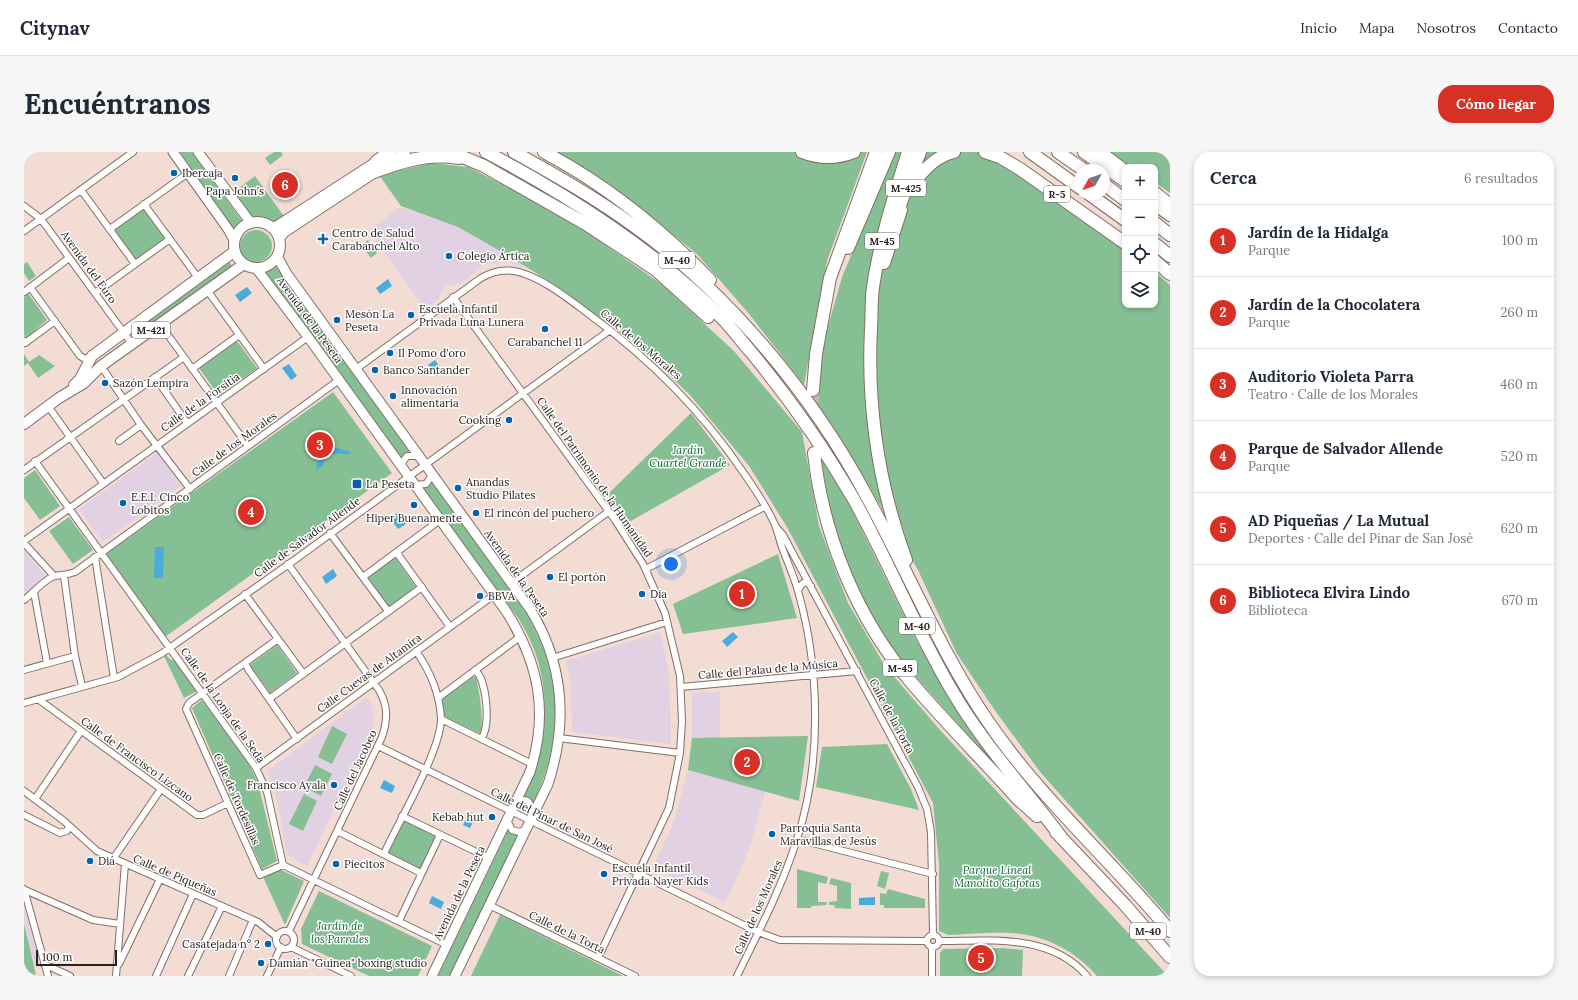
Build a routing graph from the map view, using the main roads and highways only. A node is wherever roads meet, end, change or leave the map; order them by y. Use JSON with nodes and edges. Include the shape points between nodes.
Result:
{"nodes":[{"id":1,"x":389,"y":152,"type":"edge"},
{"id":2,"x":393,"y":152,"type":"edge"},
{"id":3,"x":405,"y":152,"type":"edge"},
{"id":4,"x":451,"y":152,"type":"edge"},
{"id":5,"x":486,"y":152,"type":"edge"},
{"id":6,"x":514,"y":152,"type":"edge"},
{"id":7,"x":544,"y":152,"type":"edge"},
{"id":8,"x":802,"y":152,"type":"edge"},
{"id":9,"x":854,"y":152,"type":"edge"},
{"id":10,"x":876,"y":152,"type":"edge"},
{"id":11,"x":889,"y":152,"type":"edge"},
{"id":12,"x":908,"y":152,"type":"edge"},
{"id":13,"x":920,"y":152,"type":"edge"},
{"id":14,"x":954,"y":152,"type":"edge"},
{"id":15,"x":985,"y":152,"type":"edge"},
{"id":16,"x":1005,"y":152,"type":"edge"},
{"id":17,"x":1030,"y":152,"type":"edge"},
{"id":18,"x":1058,"y":152,"type":"edge"},
{"id":19,"x":1084,"y":152,"type":"edge"},
{"id":20,"x":1100,"y":152,"type":"edge"},
{"id":21,"x":1105,"y":152,"type":"edge"},
{"id":22,"x":468,"y":160,"type":"junction"},
{"id":23,"x":1075,"y":164,"type":"edge"},
{"id":24,"x":1122,"y":165,"type":"edge"},
{"id":25,"x":375,"y":167,"type":"junction"},
{"id":26,"x":1122,"y":169,"type":"edge"},
{"id":27,"x":1122,"y":179,"type":"edge"},
{"id":28,"x":1074,"y":184,"type":"edge"},
{"id":29,"x":1110,"y":189,"type":"edge"},
{"id":30,"x":1158,"y":195,"type":"edge"},
{"id":31,"x":1122,"y":198,"type":"edge"},
{"id":32,"x":1097,"y":200,"type":"edge"},
{"id":33,"x":1170,"y":205,"type":"edge"},
{"id":34,"x":1158,"y":206,"type":"edge"},
{"id":35,"x":1170,"y":215,"type":"edge"},
{"id":36,"x":1122,"y":218,"type":"edge"},
{"id":37,"x":1158,"y":225,"type":"edge"},
{"id":38,"x":272,"y":228,"type":"junction"},
{"id":39,"x":1170,"y":235,"type":"edge"},
{"id":40,"x":1124,"y":236,"type":"edge"},
{"id":41,"x":279,"y":238,"type":"junction"},
{"id":42,"x":1122,"y":242,"type":"edge"},
{"id":43,"x":1158,"y":246,"type":"edge"},
{"id":44,"x":235,"y":251,"type":"junction"},
{"id":45,"x":1170,"y":256,"type":"edge"},
{"id":46,"x":244,"y":264,"type":"junction"},
{"id":47,"x":884,"y":264,"type":"junction"},
{"id":48,"x":1158,"y":264,"type":"edge"},
{"id":49,"x":1158,"y":269,"type":"edge"},
{"id":50,"x":1170,"y":274,"type":"edge"},
{"id":51,"x":1170,"y":279,"type":"edge"},
{"id":52,"x":823,"y":315,"type":"junction"},
{"id":53,"x":762,"y":366,"type":"junction"},
{"id":54,"x":813,"y":390,"type":"tunnel mouth"},
{"id":55,"x":871,"y":392,"type":"junction"},
{"id":56,"x":59,"y":398,"type":"junction"},
{"id":57,"x":808,"y":404,"type":"junction"},
{"id":58,"x":24,"y":424,"type":"edge"},
{"id":59,"x":814,"y":453,"type":"tunnel mouth"},
{"id":60,"x":946,"y":653,"type":"junction"},
{"id":61,"x":1060,"y":837,"type":"junction"},
{"id":62,"x":1170,"y":931,"type":"edge"},
{"id":63,"x":1170,"y":957,"type":"edge"}],
"edges":[{"from":1,"to":25,"type":"highway"},
{"from":2,"to":25,"type":"main road"},
{"from":3,"to":25,"type":"main road"},
{"from":4,"to":22,"type":"highway"},
{"from":5,"to":53,"type":"highway","number":"M-40","via":[[595,215],[662,264],[722,318]]},
{"from":6,"to":57,"type":"highway","number":"M-40","via":[[602,204],[669,254],[753,334]]},
{"from":7,"to":57,"type":"highway","via":[[646,219],[679,248],[753,326],[799,385]]},
{"from":8,"to":9,"type":"highway","via":[[815,157],[829,158]]},
{"from":10,"to":52,"type":"highway","number":"M-45","via":[[830,278]]},
{"from":11,"to":52,"type":"highway","number":"M-45"},
{"from":12,"to":55,"type":"highway","number":"M-45","via":[[884,229],[873,287]]},
{"from":13,"to":47,"type":"highway","number":"M-425","via":[[893,224]]},
{"from":14,"to":47,"type":"highway","via":[[934,161],[910,188],[901,208]]},
{"from":15,"to":42,"type":"highway","number":"R-5","via":[[1000,157],[1020,169]]},
{"from":16,"to":40,"type":"highway"},
{"from":17,"to":28,"type":"highway","number":"R-5"},
{"from":18,"to":23,"type":"highway"},
{"from":19,"to":27,"type":"highway"},
{"from":20,"to":26,"type":"highway"},
{"from":21,"to":24,"type":"highway"},
{"from":22,"to":25,"type":"highway","via":[[427,156]]},
{"from":22,"to":53,"type":"highway","via":[[484,166],[586,224],[656,270]]},
{"from":25,"to":38,"type":"main road"},
{"from":25,"to":41,"type":"main road"},
{"from":29,"to":31,"type":"highway"},
{"from":30,"to":33,"type":"highway"},
{"from":32,"to":36,"type":"highway"},
{"from":34,"to":35,"type":"highway"},
{"from":37,"to":39,"type":"highway"},
{"from":38,"to":41,"type":"main road"},
{"from":38,"to":44,"type":"main road","via":[[266,224],[251,223],[240,229],[234,240]]},
{"from":41,"to":46,"type":"main road","via":[[277,256],[268,265],[256,268]]},
{"from":43,"to":45,"type":"highway"},
{"from":44,"to":46,"type":"main road"},
{"from":44,"to":56,"type":"main road","via":[[92,356],[80,379]]},
{"from":46,"to":56,"type":"main road","number":"M-421","via":[[101,366],[84,383]]},
{"from":47,"to":55,"type":"highway","via":[[876,321]]},
{"from":48,"to":50,"type":"highway"},
{"from":49,"to":51,"type":"highway"},
{"from":52,"to":54,"type":"highway","number":"M-45"},
{"from":53,"to":61,"type":"highway","number":"M-40","via":[[823,447],[851,495],[954,695],[992,751]]},
{"from":55,"to":60,"type":"highway","number":"M-45","via":[[877,451],[888,503],[909,567],[941,634]]},
{"from":56,"to":58,"type":"main road","number":"M-421"},
{"from":57,"to":60,"type":"highway","number":"M-40","via":[[833,439],[866,494]]},
{"from":59,"to":61,"type":"highway","number":"M-45","via":[[816,477],[835,546],[852,592],[886,650],[910,682],[1018,799]]},
{"from":60,"to":62,"type":"highway","number":"M-40","via":[[986,718],[1024,769]]},
{"from":61,"to":63,"type":"highway","number":"M-40"}]}
